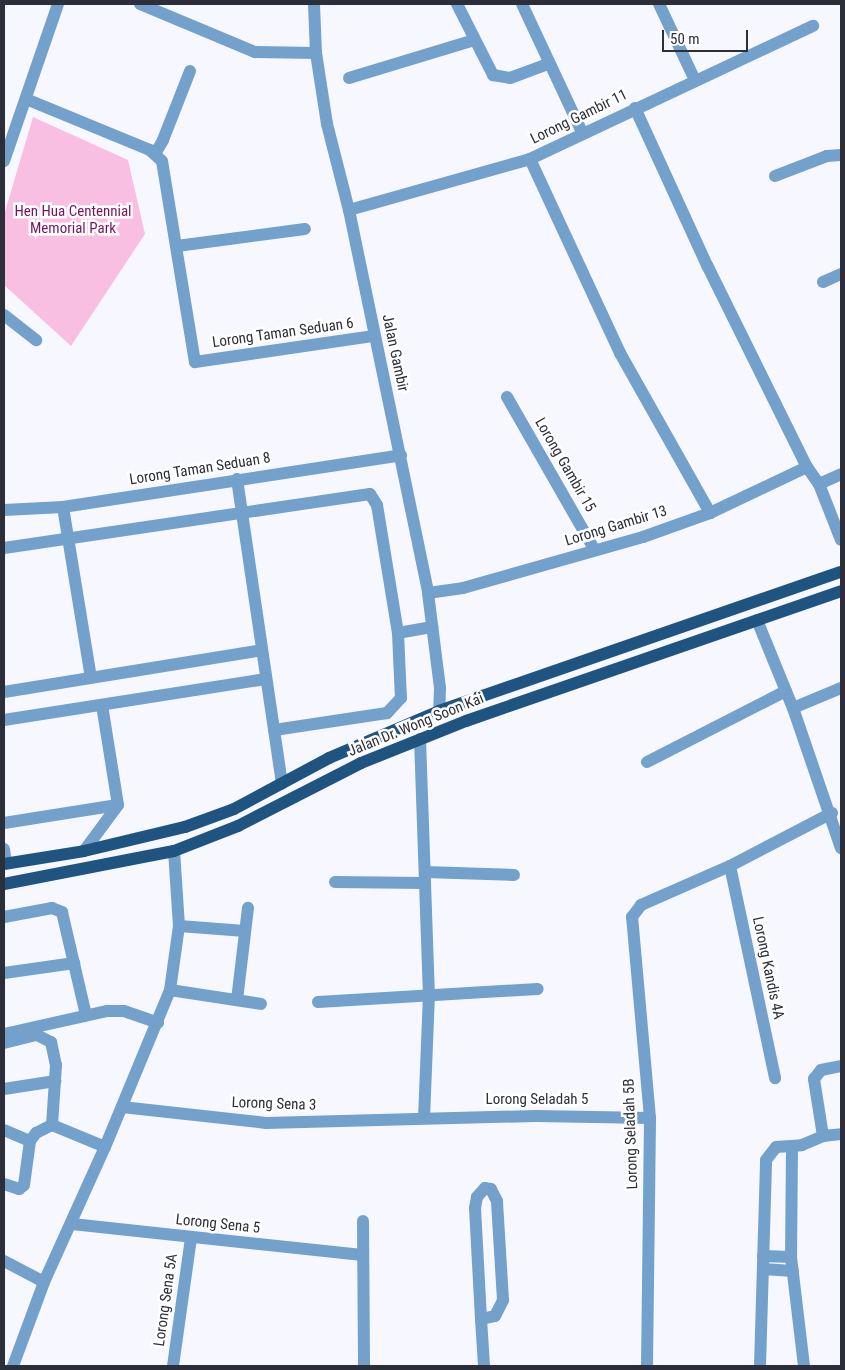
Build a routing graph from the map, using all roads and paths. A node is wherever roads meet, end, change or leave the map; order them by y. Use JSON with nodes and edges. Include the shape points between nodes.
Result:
{"nodes":[{"id":1,"x":58,"y":4,"type":"edge"},
{"id":2,"x":140,"y":4,"type":"edge"},
{"id":3,"x":314,"y":4,"type":"edge"},
{"id":4,"x":457,"y":4,"type":"edge"},
{"id":5,"x":522,"y":4,"type":"edge"},
{"id":6,"x":659,"y":4,"type":"edge"},
{"id":7,"x":813,"y":26,"type":"dead end"},
{"id":8,"x":474,"y":40,"type":"junction"},
{"id":9,"x":316,"y":52,"type":"junction"},
{"id":10,"x":548,"y":64,"type":"junction"},
{"id":11,"x":190,"y":71,"type":"dead end"},
{"id":12,"x":349,"y":78,"type":"dead end"},
{"id":13,"x":695,"y":80,"type":"junction"},
{"id":14,"x":26,"y":99,"type":"junction"},
{"id":15,"x":634,"y":108,"type":"junction"},
{"id":16,"x":582,"y":132,"type":"junction"},
{"id":17,"x":154,"y":154,"type":"junction"},
{"id":18,"x":841,"y":157,"type":"edge"},
{"id":19,"x":530,"y":159,"type":"junction"},
{"id":20,"x":4,"y":161,"type":"edge"},
{"id":21,"x":775,"y":176,"type":"dead end"},
{"id":22,"x":349,"y":210,"type":"junction"},
{"id":23,"x":305,"y":229,"type":"dead end"},
{"id":24,"x":177,"y":246,"type":"junction"},
{"id":25,"x":841,"y":274,"type":"edge"},
{"id":26,"x":823,"y":282,"type":"dead end"},
{"id":27,"x":4,"y":315,"type":"edge"},
{"id":28,"x":374,"y":336,"type":"junction"},
{"id":29,"x":36,"y":340,"type":"dead end"},
{"id":30,"x":508,"y":397,"type":"dead end"},
{"id":31,"x":401,"y":455,"type":"junction"},
{"id":32,"x":807,"y":467,"type":"junction"},
{"id":33,"x":841,"y":474,"type":"edge"},
{"id":34,"x":237,"y":479,"type":"junction"},
{"id":35,"x":819,"y":484,"type":"junction"},
{"id":36,"x":63,"y":507,"type":"junction"},
{"id":37,"x":4,"y":510,"type":"edge"},
{"id":38,"x":710,"y":513,"type":"junction"},
{"id":39,"x":242,"y":514,"type":"junction"},
{"id":40,"x":68,"y":539,"type":"junction"},
{"id":41,"x":841,"y":540,"type":"edge"},
{"id":42,"x":4,"y":548,"type":"edge"},
{"id":43,"x":594,"y":549,"type":"junction"},
{"id":44,"x":841,"y":572,"type":"edge"},
{"id":45,"x":841,"y":592,"type":"edge"},
{"id":46,"x":428,"y":593,"type":"junction"},
{"id":47,"x":757,"y":620,"type":"junction"},
{"id":48,"x":432,"y":627,"type":"junction"},
{"id":49,"x":398,"y":633,"type":"junction"},
{"id":50,"x":262,"y":650,"type":"junction"},
{"id":51,"x":91,"y":678,"type":"junction"},
{"id":52,"x":266,"y":679,"type":"junction"},
{"id":53,"x":841,"y":688,"type":"edge"},
{"id":54,"x":786,"y":691,"type":"junction"},
{"id":55,"x":4,"y":692,"type":"edge"},
{"id":56,"x":102,"y":705,"type":"junction"},
{"id":57,"x":793,"y":708,"type":"junction"},
{"id":58,"x":439,"y":711,"type":"junction"},
{"id":59,"x":4,"y":720,"type":"edge"},
{"id":60,"x":274,"y":730,"type":"junction"},
{"id":61,"x":420,"y":739,"type":"junction"},
{"id":62,"x":647,"y":762,"type":"dead end"},
{"id":63,"x":282,"y":784,"type":"junction"},
{"id":64,"x":118,"y":805,"type":"junction"},
{"id":65,"x":832,"y":813,"type":"junction"},
{"id":66,"x":4,"y":823,"type":"edge"},
{"id":67,"x":841,"y":848,"type":"edge"},
{"id":68,"x":4,"y":849,"type":"edge"},
{"id":69,"x":84,"y":850,"type":"junction"},
{"id":70,"x":174,"y":851,"type":"junction"},
{"id":71,"x":5,"y":864,"type":"edge"},
{"id":72,"x":730,"y":866,"type":"junction"},
{"id":73,"x":514,"y":875,"type":"dead end"},
{"id":74,"x":424,"y":877,"type":"junction"},
{"id":75,"x":335,"y":882,"type":"dead end"},
{"id":76,"x":4,"y":884,"type":"edge"},
{"id":77,"x":248,"y":908,"type":"dead end"},
{"id":78,"x":4,"y":917,"type":"edge"},
{"id":79,"x":179,"y":926,"type":"junction"},
{"id":80,"x":246,"y":931,"type":"junction"},
{"id":81,"x":74,"y":962,"type":"junction"},
{"id":82,"x":4,"y":973,"type":"edge"},
{"id":83,"x":538,"y":989,"type":"dead end"},
{"id":84,"x":170,"y":990,"type":"junction"},
{"id":85,"x":428,"y":994,"type":"junction"},
{"id":86,"x":237,"y":1000,"type":"junction"},
{"id":87,"x":318,"y":1002,"type":"dead end"},
{"id":88,"x":261,"y":1004,"type":"dead end"},
{"id":89,"x":86,"y":1015,"type":"junction"},
{"id":90,"x":158,"y":1023,"type":"junction"},
{"id":91,"x":4,"y":1034,"type":"edge"},
{"id":92,"x":4,"y":1043,"type":"edge"},
{"id":93,"x":841,"y":1066,"type":"edge"},
{"id":94,"x":775,"y":1078,"type":"dead end"},
{"id":95,"x":55,"y":1081,"type":"junction"},
{"id":96,"x":4,"y":1089,"type":"edge"},
{"id":97,"x":122,"y":1107,"type":"junction"},
{"id":98,"x":424,"y":1117,"type":"junction"},
{"id":99,"x":650,"y":1118,"type":"junction"},
{"id":100,"x":52,"y":1125,"type":"junction"},
{"id":101,"x":4,"y":1130,"type":"edge"},
{"id":102,"x":841,"y":1134,"type":"edge"},
{"id":103,"x":823,"y":1136,"type":"junction"},
{"id":104,"x":30,"y":1141,"type":"junction"},
{"id":105,"x":105,"y":1147,"type":"junction"},
{"id":106,"x":792,"y":1147,"type":"junction"},
{"id":107,"x":4,"y":1184,"type":"edge"},
{"id":108,"x":363,"y":1221,"type":"dead end"},
{"id":109,"x":72,"y":1224,"type":"junction"},
{"id":110,"x":191,"y":1238,"type":"junction"},
{"id":111,"x":362,"y":1255,"type":"junction"},
{"id":112,"x":791,"y":1257,"type":"junction"},
{"id":113,"x":4,"y":1261,"type":"edge"},
{"id":114,"x":763,"y":1263,"type":"junction"},
{"id":115,"x":793,"y":1271,"type":"junction"},
{"id":116,"x":44,"y":1282,"type":"junction"},
{"id":117,"x":482,"y":1319,"type":"junction"},
{"id":118,"x":13,"y":1366,"type":"edge"},
{"id":119,"x":173,"y":1366,"type":"edge"},
{"id":120,"x":364,"y":1366,"type":"edge"},
{"id":121,"x":484,"y":1366,"type":"edge"},
{"id":122,"x":647,"y":1366,"type":"edge"},
{"id":123,"x":760,"y":1366,"type":"edge"},
{"id":124,"x":804,"y":1366,"type":"edge"}],
"edges":[{"from":1,"to":14,"type":"street"},
{"from":2,"to":9,"type":"street","via":[[255,52]]},
{"from":3,"to":9,"type":"street","name":"Jalan Gambir"},
{"from":4,"to":8,"type":"street"},
{"from":5,"to":10,"type":"street"},
{"from":6,"to":13,"type":"street"},
{"from":7,"to":13,"type":"street","name":"Lorong Gambir 11"},
{"from":8,"to":10,"type":"street","via":[[488,70],[500,78],[510,78]]},
{"from":8,"to":12,"type":"street"},
{"from":9,"to":22,"type":"street","name":"Jalan Gambir","via":[[327,124]]},
{"from":10,"to":16,"type":"street"},
{"from":11,"to":17,"type":"street","via":[[164,140]]},
{"from":13,"to":15,"type":"street","name":"Lorong Gambir 11"},
{"from":14,"to":17,"type":"street"},
{"from":14,"to":20,"type":"street"},
{"from":15,"to":16,"type":"street","name":"Lorong Gambir 11"},
{"from":15,"to":32,"type":"street"},
{"from":16,"to":19,"type":"street","name":"Lorong Gambir 11"},
{"from":17,"to":24,"type":"street","via":[[164,168]]},
{"from":18,"to":21,"type":"street","via":[[827,156]]},
{"from":19,"to":22,"type":"street","name":"Lorong Gambir 11"},
{"from":19,"to":38,"type":"street","via":[[620,353]]},
{"from":22,"to":28,"type":"street","name":"Jalan Gambir"},
{"from":23,"to":24,"type":"street"},
{"from":24,"to":28,"type":"street","name":"Lorong Taman Seduan 6","via":[[195,362]]},
{"from":25,"to":26,"type":"street"},
{"from":27,"to":29,"type":"street"},
{"from":28,"to":31,"type":"street","name":"Jalan Gambir"},
{"from":30,"to":43,"type":"street","name":"Lorong Gambir 15"},
{"from":31,"to":34,"type":"street","name":"Lorong Taman Seduan 8"},
{"from":31,"to":46,"type":"street","name":"Jalan Gambir"},
{"from":32,"to":35,"type":"street"},
{"from":32,"to":38,"type":"street","name":"Lorong Gambir 13"},
{"from":33,"to":35,"type":"street"},
{"from":34,"to":36,"type":"street","name":"Lorong Taman Seduan 8"},
{"from":34,"to":39,"type":"street"},
{"from":35,"to":41,"type":"street"},
{"from":36,"to":37,"type":"street","name":"Lorong Taman Seduan 8"},
{"from":36,"to":40,"type":"street"},
{"from":38,"to":43,"type":"street","name":"Lorong Gambir 13","via":[[643,537]]},
{"from":39,"to":40,"type":"street"},
{"from":39,"to":49,"type":"street","via":[[359,493],[373,496]]},
{"from":39,"to":50,"type":"street"},
{"from":40,"to":42,"type":"street"},
{"from":40,"to":51,"type":"street"},
{"from":43,"to":46,"type":"street","name":"Lorong Gambir 13","via":[[462,588]]},
{"from":44,"to":58,"type":"main road","name":"Jalan Dr. Wong Soon Kai"},
{"from":45,"to":47,"type":"main road","name":"Jalan Dr. Wong Soon Kai"},
{"from":46,"to":48,"type":"street","name":"Jalan Gambir"},
{"from":47,"to":54,"type":"street"},
{"from":47,"to":61,"type":"main road","name":"Jalan Dr. Wong Soon Kai"},
{"from":48,"to":49,"type":"street"},
{"from":48,"to":58,"type":"street","name":"Jalan Gambir","via":[[440,688]]},
{"from":49,"to":60,"type":"street","via":[[403,692],[392,710]]},
{"from":50,"to":51,"type":"street"},
{"from":50,"to":52,"type":"street"},
{"from":51,"to":55,"type":"street"},
{"from":52,"to":56,"type":"street"},
{"from":52,"to":60,"type":"street"},
{"from":53,"to":57,"type":"street"},
{"from":54,"to":57,"type":"street"},
{"from":54,"to":62,"type":"street"},
{"from":56,"to":59,"type":"street"},
{"from":56,"to":64,"type":"street"},
{"from":57,"to":65,"type":"street"},
{"from":58,"to":63,"type":"main road","name":"Jalan Dr. Wong Soon Kai","via":[[330,758]]},
{"from":60,"to":63,"type":"street"},
{"from":61,"to":70,"type":"main road","name":"Jalan Dr. Wong Soon Kai","via":[[361,763],[238,826]]},
{"from":61,"to":74,"type":"street"},
{"from":63,"to":69,"type":"main road","name":"Jalan Dr. Wong Soon Kai","via":[[234,809],[185,828]]},
{"from":64,"to":66,"type":"street"},
{"from":64,"to":69,"type":"street"},
{"from":65,"to":67,"type":"street"},
{"from":65,"to":72,"type":"street"},
{"from":68,"to":71,"type":"street"},
{"from":69,"to":71,"type":"main road","name":"Jalan Dr. Wong Soon Kai"},
{"from":70,"to":76,"type":"main road","name":"Jalan Dr. Wong Soon Kai"},
{"from":70,"to":79,"type":"street"},
{"from":72,"to":94,"type":"street","name":"Lorong Kandis 4A"},
{"from":72,"to":99,"type":"street","name":"Lorong Seladah 5B","via":[[641,905],[631,925]]},
{"from":73,"to":74,"type":"street"},
{"from":74,"to":75,"type":"street"},
{"from":74,"to":85,"type":"street"},
{"from":77,"to":80,"type":"street"},
{"from":78,"to":81,"type":"street","via":[[52,908],[62,912]]},
{"from":79,"to":80,"type":"street"},
{"from":79,"to":84,"type":"street"},
{"from":80,"to":86,"type":"street"},
{"from":81,"to":82,"type":"street"},
{"from":81,"to":89,"type":"street"},
{"from":83,"to":85,"type":"street"},
{"from":84,"to":86,"type":"street"},
{"from":84,"to":90,"type":"street"},
{"from":85,"to":87,"type":"street","via":[[409,998]]},
{"from":85,"to":98,"type":"street"},
{"from":86,"to":88,"type":"street"},
{"from":89,"to":90,"type":"street","via":[[124,1012]]},
{"from":89,"to":91,"type":"street","via":[[76,1020]]},
{"from":90,"to":97,"type":"street"},
{"from":92,"to":95,"type":"street","via":[[37,1036],[48,1039],[53,1047]]},
{"from":93,"to":103,"type":"street","via":[[820,1070],[814,1079]]},
{"from":95,"to":96,"type":"street"},
{"from":95,"to":100,"type":"street"},
{"from":97,"to":98,"type":"street","name":"Lorong Sena 3","via":[[266,1123]]},
{"from":97,"to":105,"type":"street"},
{"from":98,"to":99,"type":"street","name":"Lorong Seladah 5"},
{"from":99,"to":122,"type":"street","name":"Lorong Seladah 5B"},
{"from":100,"to":104,"type":"street","via":[[36,1133]]},
{"from":100,"to":105,"type":"street"},
{"from":101,"to":104,"type":"street"},
{"from":102,"to":103,"type":"street"},
{"from":103,"to":106,"type":"street"},
{"from":104,"to":107,"type":"street","via":[[24,1185],[18,1189]]},
{"from":105,"to":109,"type":"street"},
{"from":106,"to":112,"type":"street"},
{"from":106,"to":114,"type":"street","via":[[776,1147],[766,1160]]},
{"from":108,"to":111,"type":"street"},
{"from":109,"to":110,"type":"street","name":"Lorong Sena 5"},
{"from":109,"to":116,"type":"street"},
{"from":110,"to":111,"type":"street","name":"Lorong Sena 5"},
{"from":110,"to":119,"type":"street","name":"Lorong Sena 5A"},
{"from":111,"to":120,"type":"street"},
{"from":112,"to":114,"type":"street"},
{"from":112,"to":115,"type":"street"},
{"from":113,"to":116,"type":"street"},
{"from":114,"to":115,"type":"street"},
{"from":114,"to":123,"type":"street"},
{"from":115,"to":124,"type":"street"},
{"from":116,"to":118,"type":"street"},
{"from":117,"to":117,"type":"street","via":[[494,1316],[503,1300],[497,1201],[491,1189],[485,1188],[476,1197]]},
{"from":117,"to":121,"type":"street"}]}
